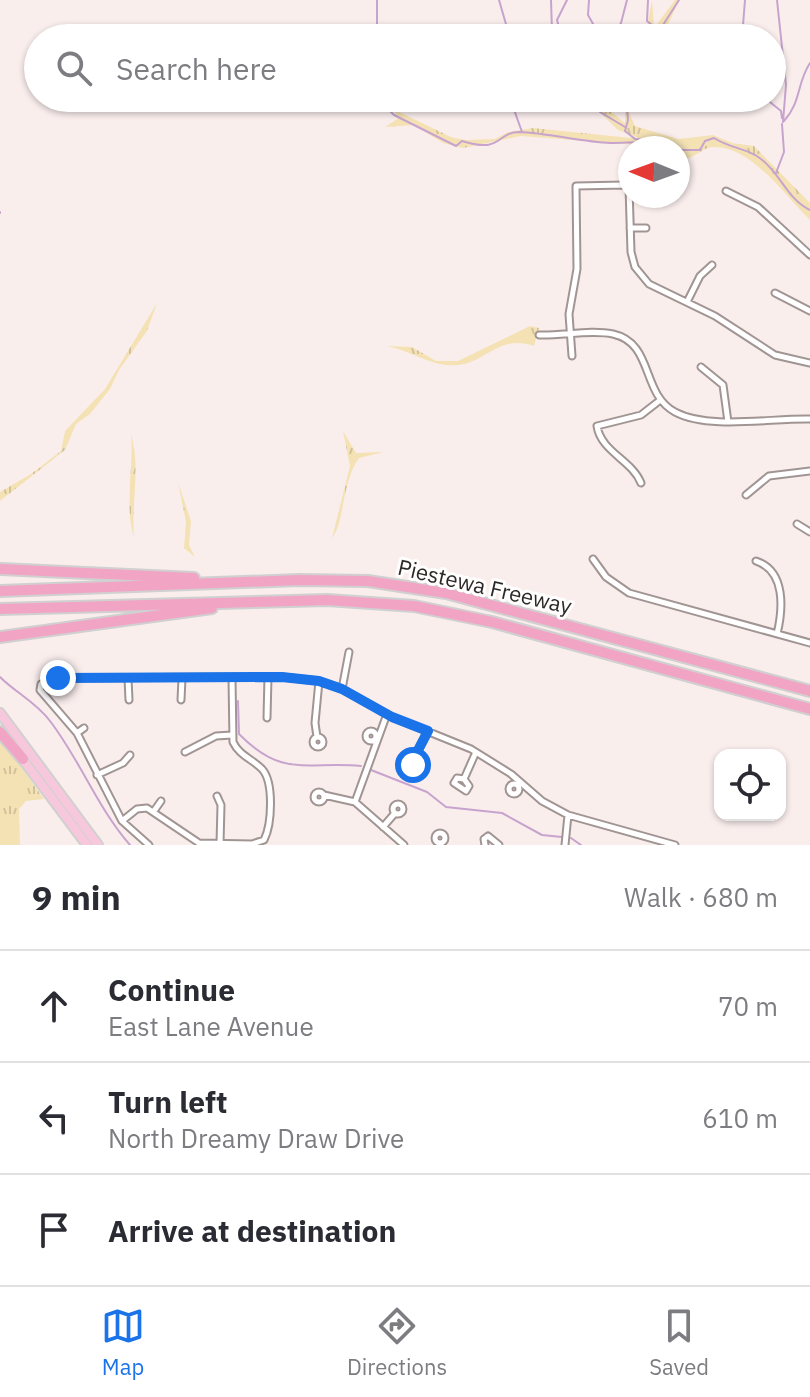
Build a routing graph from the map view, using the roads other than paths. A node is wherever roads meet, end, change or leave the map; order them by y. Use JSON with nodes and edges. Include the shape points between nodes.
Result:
{"nodes":[{"id":1,"x":618,"y":187,"type":"edge"},
{"id":2,"x":726,"y":191,"type":"dead end"},
{"id":3,"x":630,"y":208,"type":"edge"},
{"id":4,"x":630,"y":228,"type":"junction"},
{"id":5,"x":646,"y":228,"type":"dead end"},
{"id":6,"x":810,"y":255,"type":"edge"},
{"id":7,"x":712,"y":265,"type":"dead end"},
{"id":8,"x":775,"y":293,"type":"dead end"},
{"id":9,"x":687,"y":302,"type":"junction"},
{"id":10,"x":810,"y":311,"type":"edge"},
{"id":11,"x":539,"y":335,"type":"dead end"},
{"id":12,"x":570,"y":335,"type":"junction"},
{"id":13,"x":572,"y":356,"type":"dead end"},
{"id":14,"x":810,"y":363,"type":"edge"},
{"id":15,"x":701,"y":367,"type":"dead end"},
{"id":16,"x":659,"y":401,"type":"junction"},
{"id":17,"x":810,"y":419,"type":"edge"},
{"id":18,"x":728,"y":422,"type":"junction"},
{"id":19,"x":810,"y":471,"type":"edge"},
{"id":20,"x":641,"y":483,"type":"dead end"},
{"id":21,"x":746,"y":495,"type":"dead end"},
{"id":22,"x":797,"y":524,"type":"dead end"},
{"id":23,"x":810,"y":532,"type":"edge"},
{"id":24,"x":593,"y":559,"type":"dead end"},
{"id":25,"x":756,"y":561,"type":"dead end"},
{"id":26,"x":0,"y":569,"type":"edge"},
{"id":27,"x":256,"y":582,"type":"junction"},
{"id":28,"x":0,"y":591,"type":"edge"},
{"id":29,"x":260,"y":602,"type":"junction"},
{"id":30,"x":0,"y":609,"type":"edge"},
{"id":31,"x":777,"y":634,"type":"junction"},
{"id":32,"x":0,"y":637,"type":"edge"},
{"id":33,"x":810,"y":643,"type":"edge"},
{"id":34,"x":349,"y":652,"type":"dead end"},
{"id":35,"x":268,"y":677,"type":"junction"},
{"id":36,"x":128,"y":678,"type":"junction"},
{"id":37,"x":182,"y":678,"type":"junction"},
{"id":38,"x":232,"y":678,"type":"junction"},
{"id":39,"x":319,"y":681,"type":"junction"},
{"id":40,"x":342,"y":689,"type":"junction"},
{"id":41,"x":810,"y":691,"type":"edge"},
{"id":42,"x":129,"y":700,"type":"dead end"},
{"id":43,"x":181,"y":700,"type":"dead end"},
{"id":44,"x":810,"y":709,"type":"edge"},
{"id":45,"x":0,"y":713,"type":"edge"},
{"id":46,"x":387,"y":714,"type":"junction"},
{"id":47,"x":267,"y":718,"type":"dead end"},
{"id":48,"x":84,"y":728,"type":"dead end"},
{"id":49,"x":0,"y":730,"type":"edge"},
{"id":50,"x":428,"y":731,"type":"junction"},
{"id":51,"x":77,"y":733,"type":"junction"},
{"id":52,"x":232,"y":735,"type":"junction"},
{"id":53,"x":317,"y":737,"type":"dead end"},
{"id":54,"x":185,"y":752,"type":"dead end"},
{"id":55,"x":476,"y":752,"type":"junction"},
{"id":56,"x":130,"y":755,"type":"dead end"},
{"id":57,"x":415,"y":756,"type":"dead end"},
{"id":58,"x":23,"y":759,"type":"joint"},
{"id":59,"x":97,"y":775,"type":"junction"},
{"id":60,"x":464,"y":779,"type":"dead end"},
{"id":61,"x":324,"y":795,"type":"dead end"},
{"id":62,"x":217,"y":796,"type":"dead end"},
{"id":63,"x":161,"y":801,"type":"dead end"},
{"id":64,"x":355,"y":802,"type":"junction"},
{"id":65,"x":154,"y":811,"type":"junction"},
{"id":66,"x":395,"y":813,"type":"dead end"},
{"id":67,"x":568,"y":815,"type":"junction"},
{"id":68,"x":122,"y":821,"type":"junction"},
{"id":69,"x":383,"y":827,"type":"junction"},
{"id":70,"x":566,"y":839,"type":"edge"},
{"id":71,"x":220,"y":844,"type":"edge"},
{"id":72,"x":87,"y":845,"type":"edge"},
{"id":73,"x":98,"y":845,"type":"edge"},
{"id":74,"x":149,"y":845,"type":"edge"},
{"id":75,"x":404,"y":845,"type":"edge"},
{"id":76,"x":485,"y":845,"type":"edge"},
{"id":77,"x":499,"y":845,"type":"edge"},
{"id":78,"x":675,"y":845,"type":"edge"}],
"edges":[{"from":1,"to":12,"type":"street","via":[[576,186],[577,269]]},
{"from":2,"to":6,"type":"street","via":[[758,207]]},
{"from":3,"to":4,"type":"street"},
{"from":4,"to":5,"type":"street"},
{"from":4,"to":9,"type":"street","via":[[632,259],[642,278],[659,292]]},
{"from":7,"to":9,"type":"street"},
{"from":8,"to":10,"type":"street"},
{"from":9,"to":14,"type":"street","via":[[775,355]]},
{"from":11,"to":12,"type":"street"},
{"from":12,"to":13,"type":"street"},
{"from":12,"to":16,"type":"street","via":[[614,334],[628,340],[645,362]]},
{"from":15,"to":18,"type":"street","via":[[723,385]]},
{"from":16,"to":18,"type":"street","via":[[697,420]]},
{"from":16,"to":20,"type":"street","via":[[641,415],[597,426],[603,443]]},
{"from":17,"to":18,"type":"street"},
{"from":19,"to":21,"type":"street","via":[[777,473]]},
{"from":22,"to":23,"type":"street"},
{"from":24,"to":31,"type":"street","via":[[629,593]]},
{"from":25,"to":31,"type":"street","via":[[768,566],[779,588]]},
{"from":26,"to":27,"type":"highway"},
{"from":27,"to":28,"type":"highway","name":"Piestewa Freeway"},
{"from":27,"to":41,"type":"highway","name":"Piestewa Freeway","via":[[368,581],[446,593]]},
{"from":29,"to":30,"type":"highway","name":"Piestewa Freeway"},
{"from":29,"to":32,"type":"highway"},
{"from":29,"to":44,"type":"highway","name":"Piestewa Freeway","via":[[367,601],[440,610]]},
{"from":31,"to":33,"type":"street"},
{"from":34,"to":40,"type":"street"},
{"from":35,"to":38,"type":"street"},
{"from":35,"to":39,"type":"street"},
{"from":35,"to":47,"type":"street"},
{"from":36,"to":37,"type":"street"},
{"from":36,"to":42,"type":"street"},
{"from":36,"to":51,"type":"street","via":[[58,678],[38,687]]},
{"from":37,"to":38,"type":"street"},
{"from":37,"to":43,"type":"street"},
{"from":38,"to":52,"type":"street"},
{"from":39,"to":40,"type":"street"},
{"from":39,"to":53,"type":"street"},
{"from":40,"to":46,"type":"street"},
{"from":45,"to":73,"type":"main road"},
{"from":46,"to":50,"type":"street"},
{"from":46,"to":64,"type":"street"},
{"from":48,"to":51,"type":"street"},
{"from":49,"to":58,"type":"highway"},
{"from":50,"to":55,"type":"street"},
{"from":50,"to":57,"type":"street"},
{"from":51,"to":59,"type":"street"},
{"from":52,"to":54,"type":"street","via":[[216,736]]},
{"from":52,"to":71,"type":"street","via":[[237,750],[264,771],[269,782],[268,830],[264,840],[252,844]]},
{"from":55,"to":60,"type":"street"},
{"from":55,"to":67,"type":"street"},
{"from":56,"to":59,"type":"street"},
{"from":58,"to":72,"type":"main road"},
{"from":59,"to":68,"type":"street"},
{"from":61,"to":64,"type":"street"},
{"from":62,"to":71,"type":"street"},
{"from":63,"to":65,"type":"street"},
{"from":64,"to":69,"type":"street"},
{"from":65,"to":68,"type":"street","via":[[137,809]]},
{"from":65,"to":71,"type":"street","via":[[195,842]]},
{"from":66,"to":69,"type":"street"},
{"from":67,"to":70,"type":"street"},
{"from":67,"to":78,"type":"street"},
{"from":68,"to":74,"type":"street"},
{"from":69,"to":75,"type":"street"},
{"from":76,"to":77,"type":"street","via":[[489,836]]}]}
